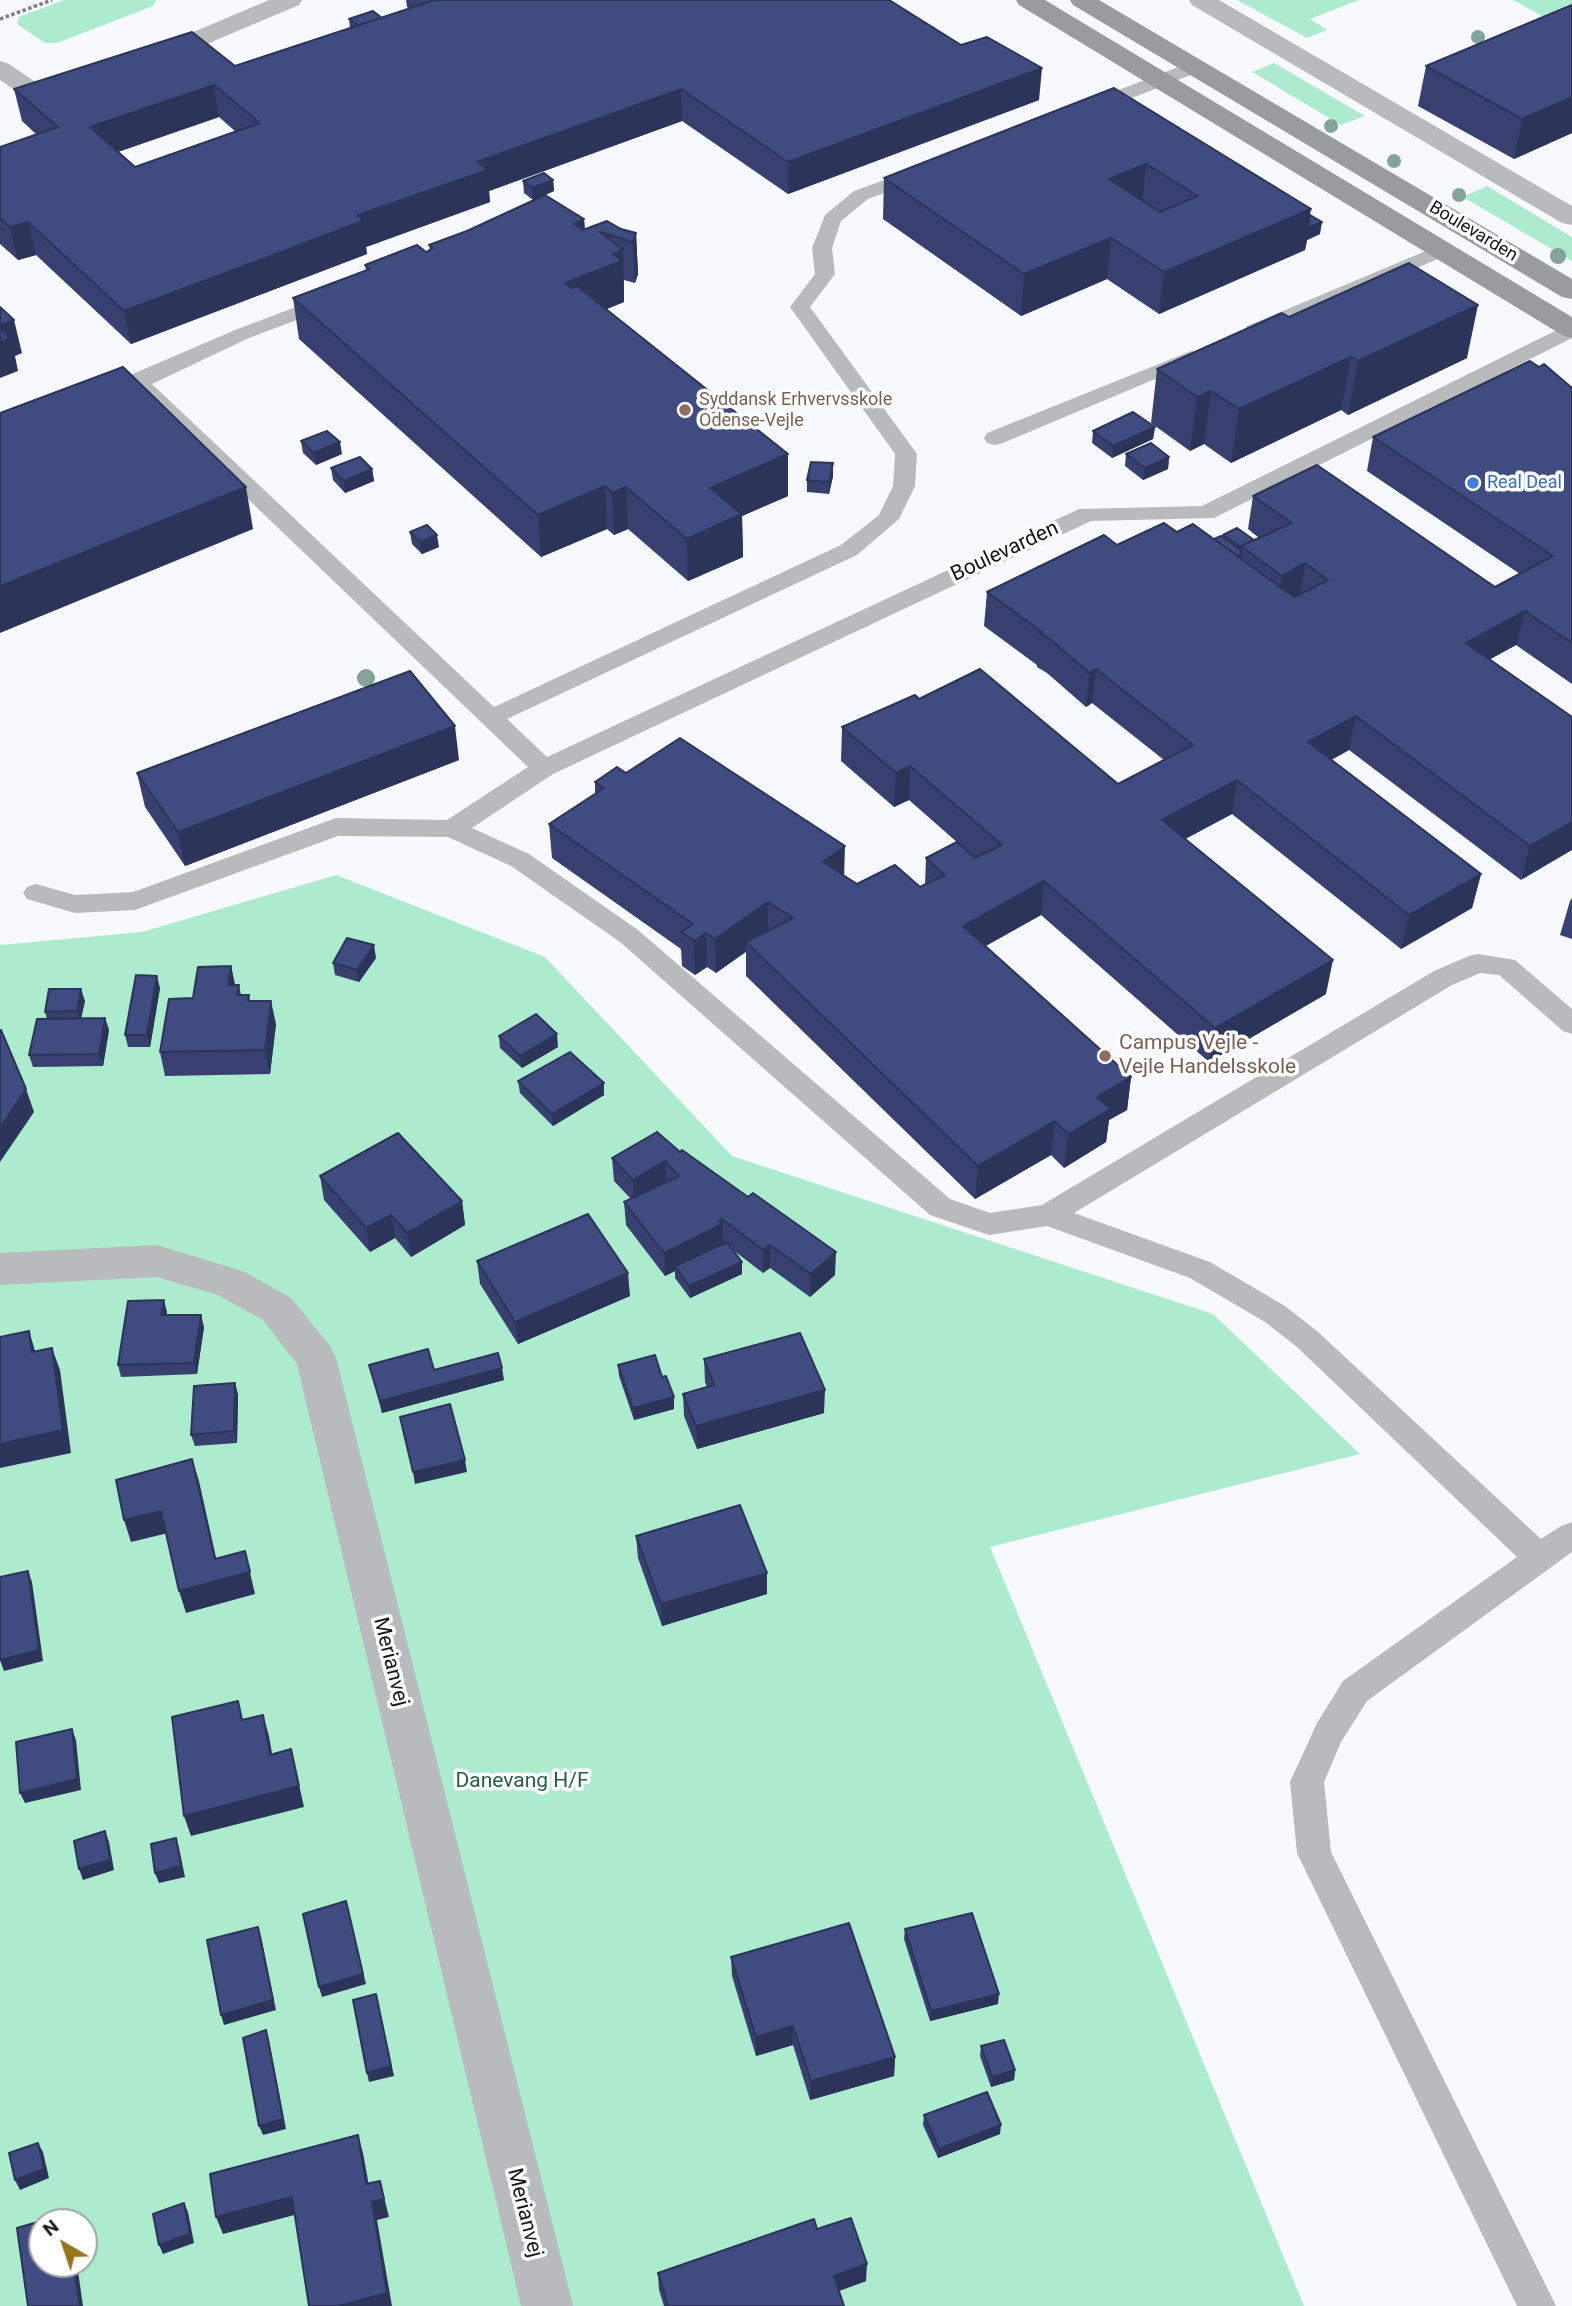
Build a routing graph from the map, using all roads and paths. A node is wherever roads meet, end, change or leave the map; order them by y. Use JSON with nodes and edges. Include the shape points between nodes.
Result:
{"nodes":[{"id":1,"x":52,"y":0,"type":"edge"},
{"id":2,"x":290,"y":0,"type":"edge"},
{"id":3,"x":1028,"y":0,"type":"edge"},
{"id":4,"x":1082,"y":0,"type":"edge"},
{"id":5,"x":1201,"y":0,"type":"edge"},
{"id":6,"x":0,"y":19,"type":"edge"},
{"id":7,"x":129,"y":61,"type":"edge"},
{"id":8,"x":1194,"y":67,"type":"junction"},
{"id":9,"x":0,"y":69,"type":"edge"},
{"id":10,"x":93,"y":72,"type":"edge"},
{"id":11,"x":1160,"y":80,"type":"junction"},
{"id":12,"x":1068,"y":116,"type":"edge"},
{"id":13,"x":939,"y":166,"type":"edge"},
{"id":14,"x":1572,"y":217,"type":"edge"},
{"id":15,"x":1445,"y":249,"type":"junction"},
{"id":16,"x":1572,"y":290,"type":"edge"},
{"id":17,"x":346,"y":294,"type":"edge"},
{"id":18,"x":1572,"y":329,"type":"edge"},
{"id":19,"x":1239,"y":336,"type":"edge"},
{"id":20,"x":1214,"y":347,"type":"edge"},
{"id":21,"x":138,"y":382,"type":"junction"},
{"id":22,"x":75,"y":405,"type":"edge"},
{"id":23,"x":995,"y":438,"type":"dead end"},
{"id":24,"x":492,"y":717,"type":"junction"},
{"id":25,"x":544,"y":768,"type":"junction"},
{"id":26,"x":452,"y":829,"type":"junction"},
{"id":27,"x":36,"y":893,"type":"dead end"},
{"id":28,"x":1572,"y":1024,"type":"edge"},
{"id":29,"x":1048,"y":1215,"type":"junction"},
{"id":30,"x":0,"y":1269,"type":"edge"},
{"id":31,"x":1572,"y":1535,"type":"edge"},
{"id":32,"x":1540,"y":1558,"type":"junction"},
{"id":33,"x":547,"y":2306,"type":"edge"},
{"id":34,"x":1537,"y":2306,"type":"edge"}],
"edges":[{"from":1,"to":6,"type":"path"},
{"from":2,"to":7,"type":"street"},
{"from":3,"to":11,"type":"main road","name":"Boulevarden"},
{"from":4,"to":8,"type":"main road","name":"Boulevarden"},
{"from":5,"to":14,"type":"street"},
{"from":8,"to":11,"type":"lane"},
{"from":8,"to":16,"type":"main road","name":"Boulevarden"},
{"from":9,"to":10,"type":"street","via":[[34,92]]},
{"from":11,"to":12,"type":"lane"},
{"from":11,"to":15,"type":"main road","name":"Boulevarden"},
{"from":13,"to":24,"type":"lane","via":[[861,195],[832,219],[822,248],[825,274],[800,307],[906,454],[904,486],[888,519],[849,550]]},
{"from":15,"to":18,"type":"main road","name":"Boulevarden"},
{"from":15,"to":19,"type":"lane","name":"Boulevarden"},
{"from":17,"to":21,"type":"lane","via":[[242,334]]},
{"from":18,"to":25,"type":"lane","name":"Boulevarden","via":[[1206,513],[1087,514]]},
{"from":20,"to":23,"type":"lane"},
{"from":21,"to":22,"type":"lane"},
{"from":21,"to":24,"type":"lane"},
{"from":24,"to":25,"type":"lane"},
{"from":25,"to":26,"type":"lane","name":"Boulevarden"},
{"from":26,"to":27,"type":"lane","via":[[336,827],[135,901],[75,904]]},
{"from":26,"to":29,"type":"lane","via":[[520,860],[629,936],[940,1207],[989,1224]]},
{"from":28,"to":29,"type":"lane","via":[[1506,967],[1478,963],[1443,978]]},
{"from":29,"to":32,"type":"lane","via":[[1200,1270],[1275,1314]]},
{"from":30,"to":33,"type":"street","name":"Merianvej","via":[[158,1261],[232,1283],[277,1309],[316,1358]]},
{"from":31,"to":32,"type":"lane"},
{"from":32,"to":34,"type":"lane","via":[[1355,1691],[1307,1782],[1314,1853]]}]}
